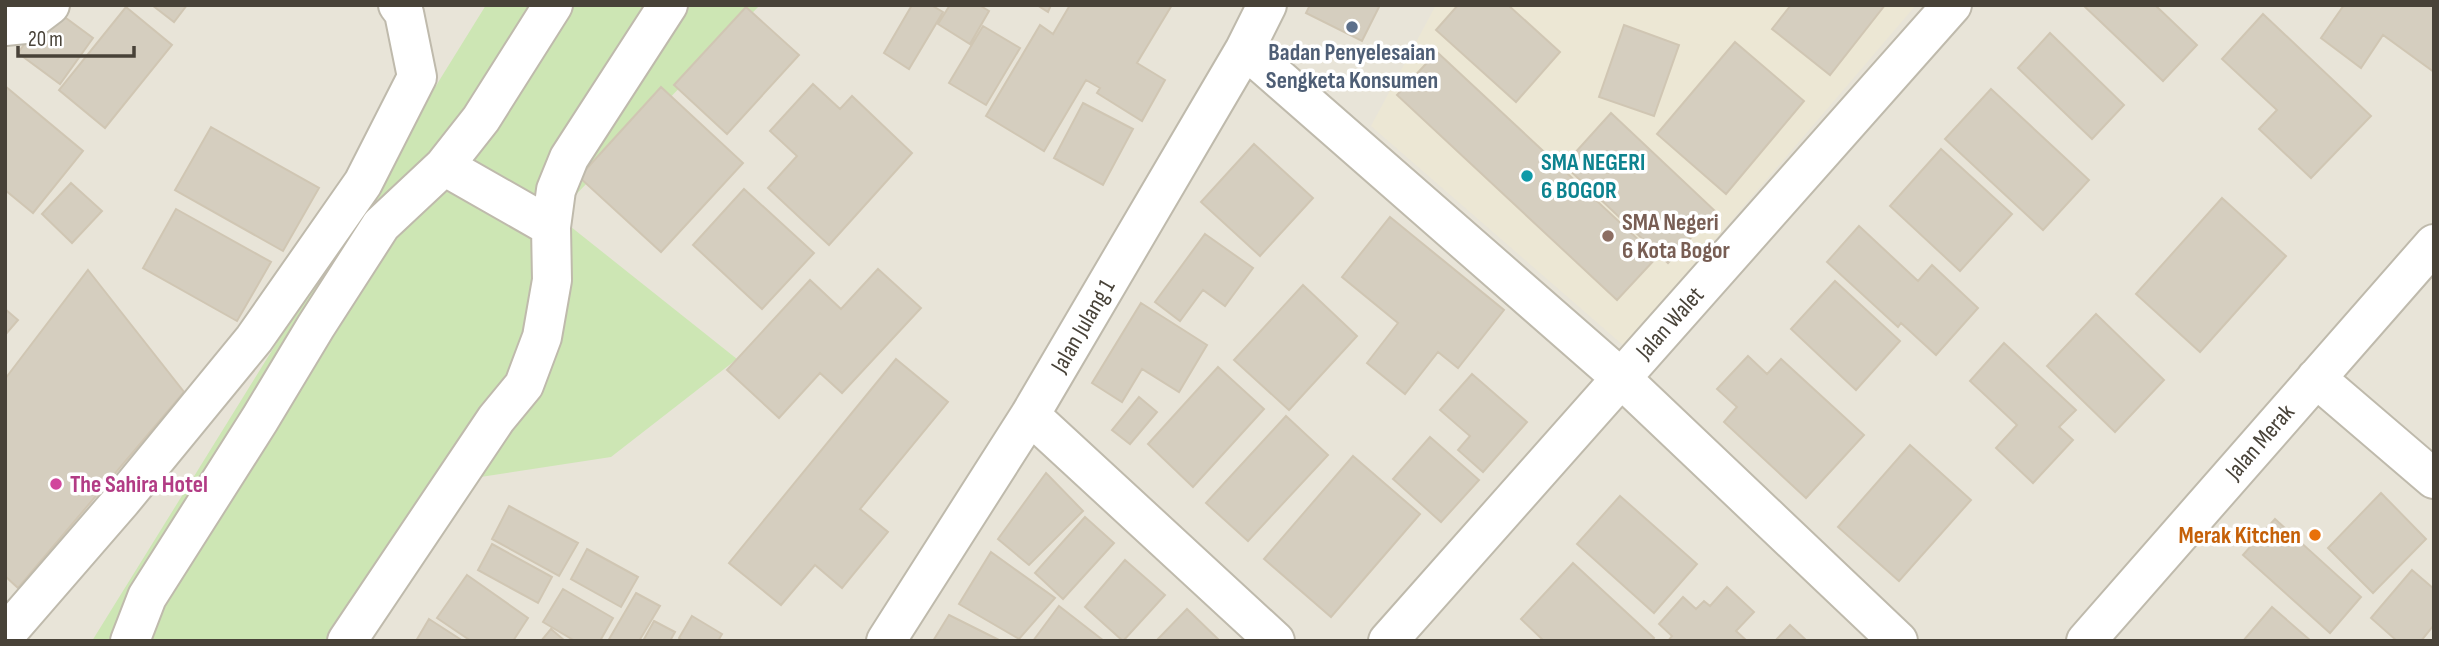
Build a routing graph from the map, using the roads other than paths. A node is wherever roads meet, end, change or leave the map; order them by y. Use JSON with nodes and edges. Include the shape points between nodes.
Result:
{"nodes":[{"id":1,"x":50,"y":5,"type":"edge"},
{"id":2,"x":398,"y":5,"type":"edge"},
{"id":3,"x":553,"y":5,"type":"edge"},
{"id":4,"x":668,"y":5,"type":"edge"},
{"id":5,"x":1267,"y":5,"type":"edge"},
{"id":6,"x":1952,"y":5,"type":"edge"},
{"id":7,"x":5,"y":26,"type":"edge"},
{"id":8,"x":1245,"y":49,"type":"junction"},
{"id":9,"x":444,"y":166,"type":"junction"},
{"id":10,"x":551,"y":227,"type":"junction"},
{"id":11,"x":2434,"y":244,"type":"edge"},
{"id":12,"x":1622,"y":378,"type":"junction"},
{"id":13,"x":2316,"y":378,"type":"junction"},
{"id":14,"x":1030,"y":415,"type":"junction"},
{"id":15,"x":2434,"y":478,"type":"edge"},
{"id":16,"x":5,"y":635,"type":"edge"},
{"id":17,"x":131,"y":641,"type":"edge"},
{"id":18,"x":347,"y":641,"type":"edge"},
{"id":19,"x":887,"y":641,"type":"edge"},
{"id":20,"x":1275,"y":641,"type":"edge"},
{"id":21,"x":1388,"y":641,"type":"edge"},
{"id":22,"x":1898,"y":641,"type":"edge"},
{"id":23,"x":2086,"y":641,"type":"edge"}],
"edges":[{"from":1,"to":7,"type":"street","via":[[25,24]]},
{"from":2,"to":16,"type":"street","via":[[404,13],[417,77],[363,183],[254,339]]},
{"from":3,"to":9,"type":"street","via":[[481,119]]},
{"from":4,"to":10,"type":"street","via":[[569,158],[556,190]]},
{"from":5,"to":8,"type":"street","name":"Jalan Julang 1"},
{"from":6,"to":12,"type":"street","name":"Jalan Walet"},
{"from":8,"to":12,"type":"street"},
{"from":8,"to":14,"type":"street","name":"Jalan Julang 1"},
{"from":9,"to":10,"type":"street"},
{"from":9,"to":17,"type":"street","via":[[381,225],[147,597]]},
{"from":10,"to":18,"type":"street","via":[[552,279],[542,337],[524,384]]},
{"from":11,"to":13,"type":"street","name":"Jalan Merak"},
{"from":12,"to":21,"type":"street","name":"Jalan Walet"},
{"from":12,"to":22,"type":"street"},
{"from":13,"to":15,"type":"street"},
{"from":13,"to":23,"type":"street","name":"Jalan Merak"},
{"from":14,"to":19,"type":"street","name":"Jalan Julang 1"},
{"from":14,"to":20,"type":"street"}]}
